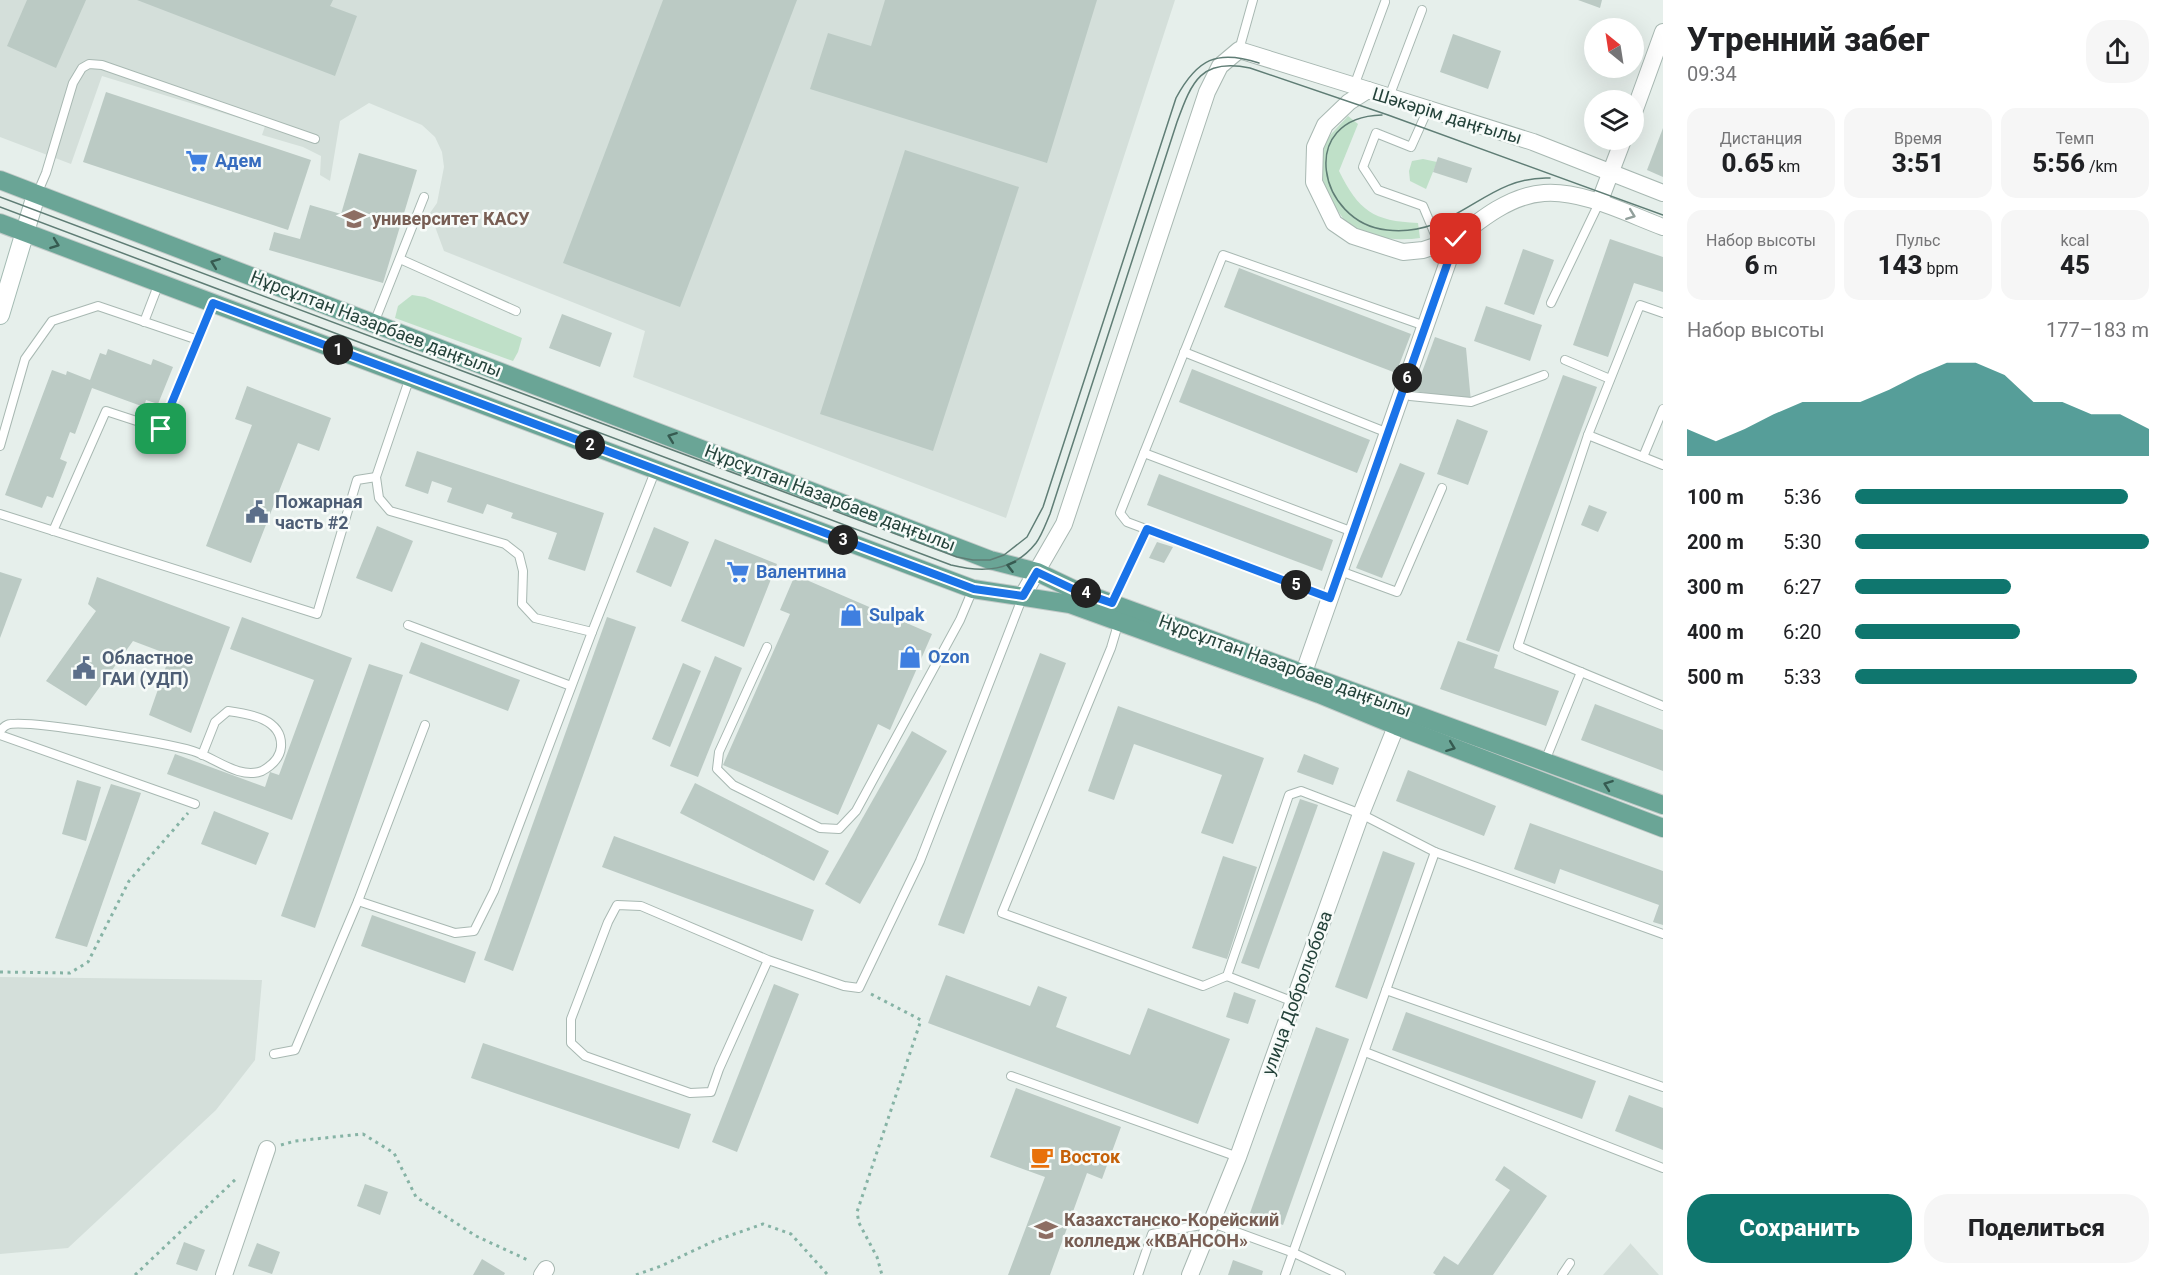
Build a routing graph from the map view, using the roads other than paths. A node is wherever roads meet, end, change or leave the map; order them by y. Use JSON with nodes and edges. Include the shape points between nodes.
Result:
{"nodes":[{"id":1,"x":1253,"y":0,"type":"edge"},
{"id":2,"x":1385,"y":2,"type":"dead end"},
{"id":3,"x":1422,"y":10,"type":"dead end"},
{"id":4,"x":1663,"y":32,"type":"edge"},
{"id":5,"x":1239,"y":50,"type":"junction"},
{"id":6,"x":1361,"y":88,"type":"junction"},
{"id":7,"x":1642,"y":90,"type":"edge"},
{"id":8,"x":1389,"y":97,"type":"junction"},
{"id":9,"x":1428,"y":109,"type":"junction"},
{"id":10,"x":315,"y":139,"type":"dead end"},
{"id":11,"x":1619,"y":150,"type":"edge"},
{"id":12,"x":1611,"y":173,"type":"junction"},
{"id":13,"x":0,"y":180,"type":"edge"},
{"id":14,"x":1663,"y":193,"type":"edge"},
{"id":15,"x":36,"y":195,"type":"junction"},
{"id":16,"x":424,"y":197,"type":"dead end"},
{"id":17,"x":1599,"y":203,"type":"junction"},
{"id":18,"x":0,"y":223,"type":"edge"},
{"id":19,"x":1663,"y":227,"type":"edge"},
{"id":20,"x":25,"y":233,"type":"junction"},
{"id":21,"x":1456,"y":239,"type":"junction"},
{"id":22,"x":1439,"y":244,"type":"junction"},
{"id":23,"x":400,"y":259,"type":"junction"},
{"id":24,"x":159,"y":282,"type":"junction"},
{"id":25,"x":213,"y":303,"type":"junction"},
{"id":26,"x":1551,"y":303,"type":"dead end"},
{"id":27,"x":516,"y":311,"type":"dead end"},
{"id":28,"x":1663,"y":313,"type":"edge"},
{"id":29,"x":0,"y":315,"type":"edge"},
{"id":30,"x":144,"y":322,"type":"junction"},
{"id":31,"x":374,"y":324,"type":"junction"},
{"id":32,"x":1425,"y":326,"type":"junction"},
{"id":33,"x":198,"y":340,"type":"junction"},
{"id":34,"x":1184,"y":352,"type":"junction"},
{"id":35,"x":1565,"y":360,"type":"dead end"},
{"id":36,"x":1544,"y":375,"type":"dead end"},
{"id":37,"x":411,"y":377,"type":"junction"},
{"id":38,"x":1610,"y":380,"type":"junction"},
{"id":39,"x":1410,"y":396,"type":"dead end"},
{"id":40,"x":1663,"y":409,"type":"edge"},
{"id":41,"x":1388,"y":433,"type":"junction"},
{"id":42,"x":1588,"y":435,"type":"junction"},
{"id":43,"x":0,"y":446,"type":"edge"},
{"id":44,"x":1144,"y":453,"type":"junction"},
{"id":45,"x":1643,"y":457,"type":"junction"},
{"id":46,"x":1663,"y":465,"type":"edge"},
{"id":47,"x":656,"y":470,"type":"junction"},
{"id":48,"x":376,"y":477,"type":"junction"},
{"id":49,"x":1443,"y":488,"type":"dead end"},
{"id":50,"x":0,"y":514,"type":"edge"},
{"id":51,"x":1147,"y":529,"type":"junction"},
{"id":52,"x":53,"y":531,"type":"junction"},
{"id":53,"x":1353,"y":532,"type":"junction"},
{"id":54,"x":1340,"y":571,"type":"junction"},
{"id":55,"x":1037,"y":572,"type":"junction"},
{"id":56,"x":974,"y":589,"type":"junction"},
{"id":57,"x":1023,"y":596,"type":"junction"},
{"id":58,"x":1330,"y":598,"type":"junction"},
{"id":59,"x":1112,"y":603,"type":"junction"},
{"id":60,"x":1119,"y":621,"type":"junction"},
{"id":61,"x":408,"y":625,"type":"dead end"},
{"id":62,"x":592,"y":632,"type":"junction"},
{"id":63,"x":767,"y":647,"type":"dead end"},
{"id":64,"x":1304,"y":672,"type":"junction"},
{"id":65,"x":1581,"y":672,"type":"junction"},
{"id":66,"x":571,"y":686,"type":"junction"},
{"id":67,"x":1663,"y":706,"type":"edge"},
{"id":68,"x":1400,"y":718,"type":"junction"},
{"id":69,"x":425,"y":725,"type":"dead end"},
{"id":70,"x":0,"y":733,"type":"edge"},
{"id":71,"x":202,"y":755,"type":"junction"},
{"id":72,"x":1545,"y":762,"type":"junction"},
{"id":73,"x":195,"y":804,"type":"road end"},
{"id":74,"x":1663,"y":805,"type":"edge"},
{"id":75,"x":1361,"y":813,"type":"junction"},
{"id":76,"x":1663,"y":828,"type":"edge"},
{"id":77,"x":1435,"y":852,"type":"junction"},
{"id":78,"x":358,"y":901,"type":"junction"},
{"id":79,"x":1663,"y":934,"type":"edge"},
{"id":80,"x":768,"y":960,"type":"junction"},
{"id":81,"x":1227,"y":976,"type":"junction"},
{"id":82,"x":1386,"y":990,"type":"junction"},
{"id":83,"x":1294,"y":1002,"type":"junction"},
{"id":84,"x":1365,"y":1052,"type":"junction"},
{"id":85,"x":274,"y":1054,"type":"dead end"},
{"id":86,"x":1011,"y":1076,"type":"dead end"},
{"id":87,"x":1663,"y":1087,"type":"edge"},
{"id":88,"x":267,"y":1149,"type":"road end"},
{"id":89,"x":1238,"y":1157,"type":"junction"},
{"id":90,"x":1663,"y":1168,"type":"edge"},
{"id":91,"x":1212,"y":1223,"type":"junction"},
{"id":92,"x":1294,"y":1253,"type":"junction"},
{"id":93,"x":1570,"y":1263,"type":"dead end"},
{"id":94,"x":224,"y":1275,"type":"edge"},
{"id":95,"x":1138,"y":1275,"type":"edge"},
{"id":96,"x":1190,"y":1275,"type":"edge"},
{"id":97,"x":1285,"y":1275,"type":"edge"},
{"id":98,"x":1341,"y":1275,"type":"edge"},
{"id":99,"x":1562,"y":1275,"type":"edge"}],
"edges":[{"from":1,"to":5,"type":"lane"},
{"from":2,"to":6,"type":"lane"},
{"from":3,"to":8,"type":"lane"},
{"from":4,"to":7,"type":"street"},
{"from":5,"to":6,"type":"street"},
{"from":5,"to":55,"type":"street","via":[[1220,66],[1207,92],[1064,524]]},
{"from":6,"to":8,"type":"street","name":"Шәкәрім даңғылы"},
{"from":6,"to":22,"type":"street","name":"Шәкәрім даңғылы","via":[[1325,125],[1315,147],[1314,182],[1323,203],[1334,223],[1377,245],[1403,252]]},
{"from":8,"to":9,"type":"street","name":"Шәкәрім даңғылы"},
{"from":9,"to":12,"type":"street","name":"Шәкәрім даңғылы","via":[[1533,142]]},
{"from":9,"to":22,"type":"lane","via":[[1411,147],[1376,133],[1363,167],[1378,190],[1423,206]]},
{"from":10,"to":15,"type":"lane","via":[[102,64],[89,64],[73,83]]},
{"from":11,"to":12,"type":"street"},
{"from":12,"to":14,"type":"street","name":"Шәкәрім даңғылы"},
{"from":12,"to":17,"type":"street"},
{"from":13,"to":15,"type":"main road","name":"Нұрсұлтан Назарбаев даңғылы"},
{"from":15,"to":20,"type":"street"},
{"from":31,"to":15,"type":"main road","name":"Нұрсұлтан Назарбаев даңғылы","one_way":true},
{"from":16,"to":23,"type":"lane"},
{"from":17,"to":19,"type":"street","one_way":true},
{"from":17,"to":21,"type":"street","via":[[1566,193],[1542,193],[1513,201],[1479,220]]},
{"from":17,"to":26,"type":"lane"},
{"from":18,"to":20,"type":"main road","name":"Нұрсұлтан Назарбаев даңғылы"},
{"from":20,"to":24,"type":"main road","name":"Нұрсұлтан Назарбаев даңғылы","one_way":true},
{"from":20,"to":29,"type":"street"},
{"from":21,"to":22,"type":"street","name":"Шәкәрім даңғылы"},
{"from":21,"to":32,"type":"street"},
{"from":23,"to":27,"type":"lane"},
{"from":23,"to":31,"type":"lane"},
{"from":24,"to":25,"type":"main road","name":"Нұрсұлтан Назарбаев даңғылы"},
{"from":24,"to":30,"type":"lane"},
{"from":25,"to":33,"type":"lane"},
{"from":25,"to":37,"type":"main road","name":"Нұрсұлтан Назарбаев даңғылы"},
{"from":28,"to":38,"type":"lane","via":[[1640,305]]},
{"from":30,"to":33,"type":"lane"},
{"from":30,"to":43,"type":"lane","via":[[98,306],[52,321],[25,359]]},
{"from":55,"to":31,"type":"main road","name":"Нұрсұлтан Назарбаев даңғылы","one_way":true,"via":[[979,555]]},
{"from":32,"to":34,"type":"lane","via":[[1223,255]]},
{"from":32,"to":41,"type":"street"},
{"from":33,"to":52,"type":"lane","via":[[161,429],[106,411]]},
{"from":34,"to":41,"type":"lane"},
{"from":34,"to":44,"type":"lane"},
{"from":35,"to":38,"type":"lane"},
{"from":36,"to":39,"type":"lane","via":[[1471,402]]},
{"from":37,"to":47,"type":"main road","name":"Нұрсұлтан Назарбаев даңғылы"},
{"from":37,"to":48,"type":"lane"},
{"from":38,"to":42,"type":"lane"},
{"from":40,"to":45,"type":"lane"},
{"from":41,"to":53,"type":"street"},
{"from":42,"to":45,"type":"lane"},
{"from":42,"to":65,"type":"lane","via":[[1518,646]]},
{"from":44,"to":51,"type":"lane","via":[[1120,513],[1127,522]]},
{"from":44,"to":53,"type":"lane"},
{"from":45,"to":46,"type":"lane"},
{"from":47,"to":56,"type":"main road","name":"Нұрсұлтан Назарбаев даңғылы"},
{"from":47,"to":62,"type":"lane"},
{"from":48,"to":52,"type":"lane","via":[[357,480],[317,614]]},
{"from":48,"to":62,"type":"lane","via":[[379,498],[390,511],[505,544],[519,555],[523,571],[522,604],[535,618]]},
{"from":49,"to":54,"type":"lane","via":[[1397,592]]},
{"from":50,"to":52,"type":"lane"},
{"from":51,"to":58,"type":"lane"},
{"from":51,"to":59,"type":"lane"},
{"from":53,"to":54,"type":"street"},
{"from":54,"to":58,"type":"street"},
{"from":55,"to":57,"type":"street"},
{"from":55,"to":59,"type":"main road","name":"Нұрсұлтан Назарбаев даңғылы"},
{"from":56,"to":57,"type":"main road","name":"Нұрсұлтан Назарбаев даңғылы"},
{"from":56,"to":63,"type":"lane","via":[[856,811],[839,829],[820,828],[733,785],[717,769],[719,752]]},
{"from":57,"to":60,"type":"main road","name":"Нұрсұлтан Назарбаев даңғылы","via":[[1070,604]]},
{"from":57,"to":80,"type":"lane","via":[[920,861],[859,988]]},
{"from":58,"to":64,"type":"street"},
{"from":59,"to":64,"type":"main road","name":"Нұрсұлтан Назарбаев даңғылы"},
{"from":60,"to":68,"type":"main road","name":"Нұрсұлтан Назарбаев даңғылы","via":[[1319,694]]},
{"from":60,"to":81,"type":"lane","via":[[1002,913],[1203,986]]},
{"from":61,"to":66,"type":"lane"},
{"from":62,"to":66,"type":"lane"},
{"from":64,"to":68,"type":"main road","name":"Нұрсұлтан Назарбаев даңғылы"},
{"from":65,"to":67,"type":"lane"},
{"from":65,"to":72,"type":"lane"},
{"from":66,"to":78,"type":"lane","via":[[494,891],[474,932],[455,933]]},
{"from":68,"to":72,"type":"main road","name":"Нұрсұлтан Назарбаев даңғылы"},
{"from":68,"to":75,"type":"street","name":"улица Добролюбова"},
{"from":68,"to":76,"type":"main road","name":"Нұрсұлтан Назарбаев даңғылы","one_way":true},
{"from":69,"to":78,"type":"lane"},
{"from":70,"to":71,"type":"lane","via":[[8,725],[31,724]]},
{"from":70,"to":73,"type":"lane"},
{"from":71,"to":71,"type":"lane","via":[[215,722],[228,711],[249,714],[274,725],[282,736],[280,752],[271,766],[255,773],[231,769]]},
{"from":74,"to":72,"type":"main road","name":"Нұрсұлтан Назарбаев даңғылы","one_way":true},
{"from":75,"to":77,"type":"lane"},
{"from":75,"to":81,"type":"lane","via":[[1301,790],[1289,795]]},
{"from":75,"to":83,"type":"street","name":"улица Добролюбова"},
{"from":77,"to":79,"type":"lane"},
{"from":77,"to":82,"type":"lane"},
{"from":78,"to":85,"type":"lane","via":[[295,1050]]},
{"from":80,"to":80,"type":"lane","via":[[641,906],[617,905],[571,1019],[571,1043],[585,1056],[690,1093],[711,1092]]},
{"from":81,"to":83,"type":"lane"},
{"from":82,"to":84,"type":"lane"},
{"from":82,"to":87,"type":"lane"},
{"from":83,"to":89,"type":"street","name":"улица Добролюбова"},
{"from":84,"to":90,"type":"lane"},
{"from":84,"to":92,"type":"lane"},
{"from":86,"to":89,"type":"lane"},
{"from":88,"to":94,"type":"street"},
{"from":89,"to":91,"type":"street","name":"улица Добролюбова"},
{"from":91,"to":92,"type":"lane"},
{"from":91,"to":95,"type":"lane","via":[[1152,1234]]},
{"from":91,"to":96,"type":"street","name":"улица Добролюбова"},
{"from":92,"to":97,"type":"lane"},
{"from":92,"to":98,"type":"lane"},
{"from":93,"to":99,"type":"lane"}]}
